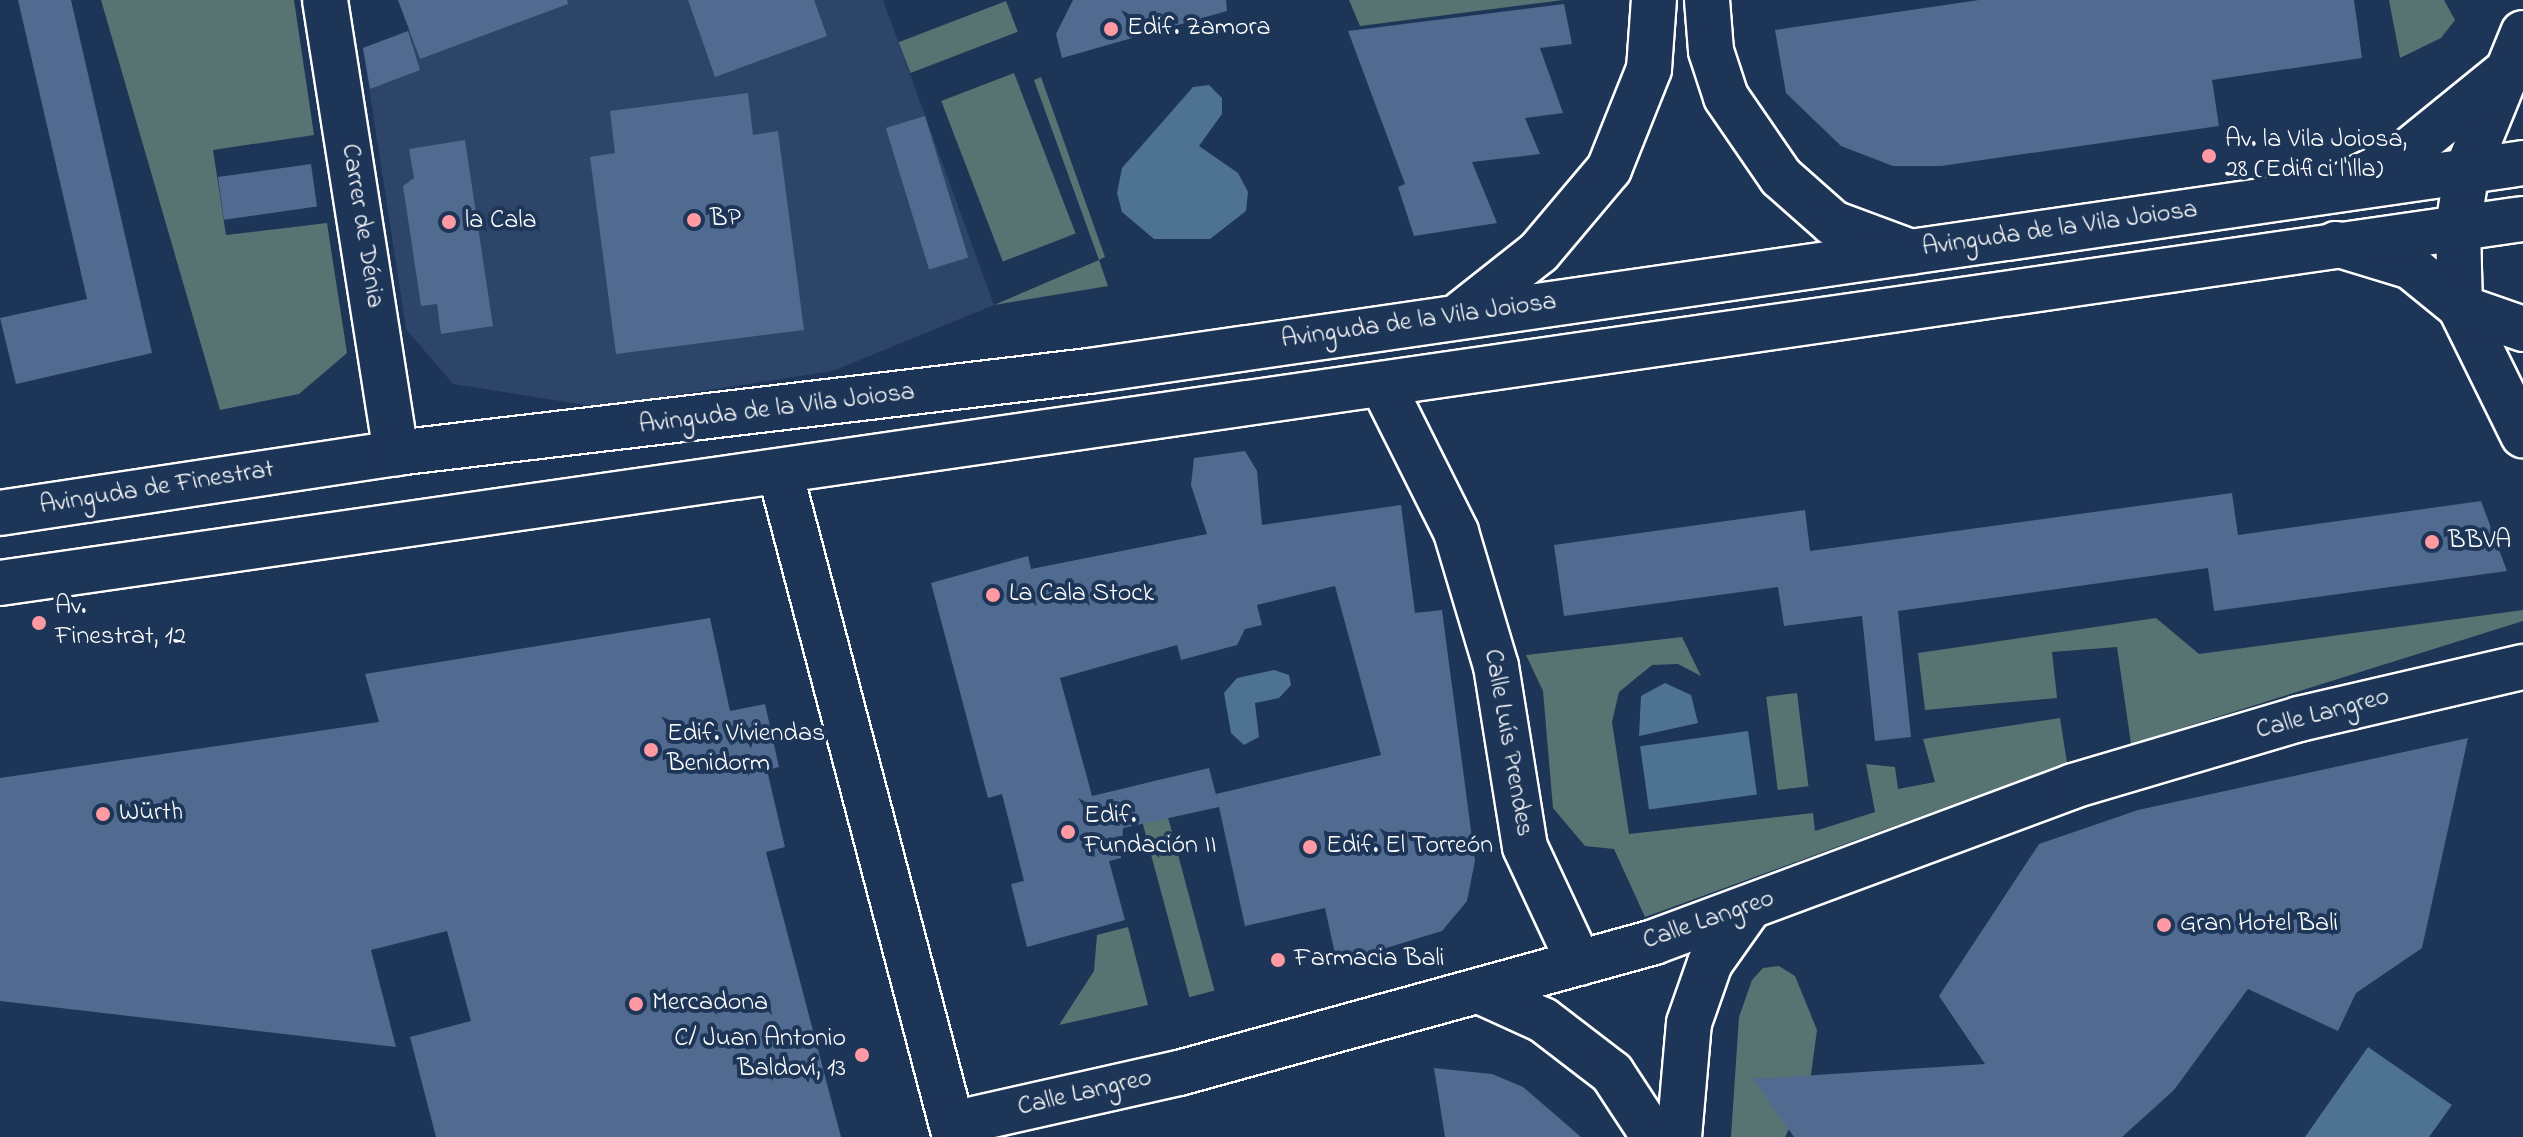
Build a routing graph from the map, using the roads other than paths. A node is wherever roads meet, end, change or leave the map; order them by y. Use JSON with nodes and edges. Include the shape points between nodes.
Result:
{"nodes":[{"id":1,"x":325,"y":0,"type":"edge"},
{"id":2,"x":1654,"y":0,"type":"edge"},
{"id":3,"x":1707,"y":0,"type":"edge"},
{"id":4,"x":2518,"y":56,"type":"edge"},
{"id":5,"x":2523,"y":163,"type":"edge"},
{"id":6,"x":2467,"y":170,"type":"junction"},
{"id":7,"x":2330,"y":191,"type":"junction"},
{"id":8,"x":2523,"y":219,"type":"edge"},
{"id":9,"x":2458,"y":227,"type":"junction"},
{"id":10,"x":2333,"y":244,"type":"junction"},
{"id":11,"x":1911,"y":252,"type":"junction"},
{"id":12,"x":2460,"y":307,"type":"junction"},
{"id":13,"x":1462,"y":313,"type":"junction"},
{"id":14,"x":2523,"y":329,"type":"edge"},
{"id":15,"x":1384,"y":388,"type":"junction"},
{"id":16,"x":820,"y":407,"type":"junction"},
{"id":17,"x":702,"y":420,"type":"junction"},
{"id":18,"x":2523,"y":435,"type":"edge"},
{"id":19,"x":396,"y":453,"type":"junction"},
{"id":20,"x":778,"y":462,"type":"junction"},
{"id":21,"x":313,"y":464,"type":"joint"},
{"id":22,"x":0,"y":513,"type":"edge"},
{"id":23,"x":0,"y":583,"type":"edge"},
{"id":24,"x":2523,"y":667,"type":"edge"},
{"id":25,"x":1749,"y":908,"type":"junction"},
{"id":26,"x":1579,"y":963,"type":"junction"},
{"id":27,"x":1479,"y":991,"type":"junction"},
{"id":28,"x":954,"y":1131,"type":"edge"},
{"id":29,"x":1654,"y":1137,"type":"edge"},
{"id":30,"x":1679,"y":1137,"type":"edge"}],
"edges":[{"from":1,"to":19,"type":"street","name":"Carrer de Dénia"},
{"from":2,"to":13,"type":"street","via":[[1649,69],[1609,169],[1539,252]]},
{"from":3,"to":11,"type":"street","via":[[1711,51],[1726,97],[1781,177],[1833,223]]},
{"from":4,"to":6,"type":"street"},
{"from":4,"to":7,"type":"street","via":[[2401,157]]},
{"from":5,"to":6,"type":"street","name":"Avinguda de la Vila Joiosa"},
{"from":6,"to":7,"type":"street","name":"Avinguda de la Vila Joiosa"},
{"from":6,"to":9,"type":"street"},
{"from":7,"to":11,"type":"street","name":"Avinguda de la Vila Joiosa"},
{"from":8,"to":9,"type":"street","name":"Avinguda de la Vila Joiosa"},
{"from":9,"to":10,"type":"street","name":"Avinguda de la Vila Joiosa"},
{"from":9,"to":12,"type":"street"},
{"from":10,"to":12,"type":"street","name":"Avinguda de la Vila Joiosa","via":[[2411,267]]},
{"from":10,"to":15,"type":"street","name":"Avinguda de la Vila Joiosa"},
{"from":11,"to":13,"type":"street","name":"Avinguda de la Vila Joiosa"},
{"from":12,"to":14,"type":"street","name":"Avinguda de la Vila Joiosa"},
{"from":12,"to":18,"type":"street"},
{"from":13,"to":16,"type":"street","name":"Avinguda de la Vila Joiosa"},
{"from":15,"to":20,"type":"street","name":"Avinguda de la Vila Joiosa"},
{"from":15,"to":26,"type":"street","name":"Calle Luís Prendes","via":[[1456,532],[1496,666],[1525,847]]},
{"from":16,"to":17,"type":"street","name":"Avinguda de la Vila Joiosa"},
{"from":16,"to":20,"type":"street","name":"Avinguda de la Vila Joiosa","via":[[792,421]]},
{"from":17,"to":19,"type":"street","name":"Avinguda de la Vila Joiosa"},
{"from":17,"to":20,"type":"street","name":"Avinguda de la Vila Joiosa","via":[[748,433]]},
{"from":19,"to":21,"type":"street","name":"Avinguda de la Vila Joiosa"},
{"from":20,"to":23,"type":"street","name":"Avinguda de la Vila Joiosa","via":[[312,542]]},
{"from":20,"to":28,"type":"street"},
{"from":21,"to":22,"type":"street","name":"Avinguda de Finestrat"},
{"from":24,"to":25,"type":"street","name":"Calle Langreo","via":[[2455,680],[2073,786]]},
{"from":25,"to":26,"type":"street","name":"Calle Langreo"},
{"from":25,"to":30,"type":"street","via":[[1710,963],[1689,1023]]},
{"from":26,"to":27,"type":"street","name":"Calle Langreo"},
{"from":27,"to":28,"type":"street","name":"Calle Langreo"},
{"from":27,"to":29,"type":"street","via":[[1543,1020],[1612,1073]]}]}
